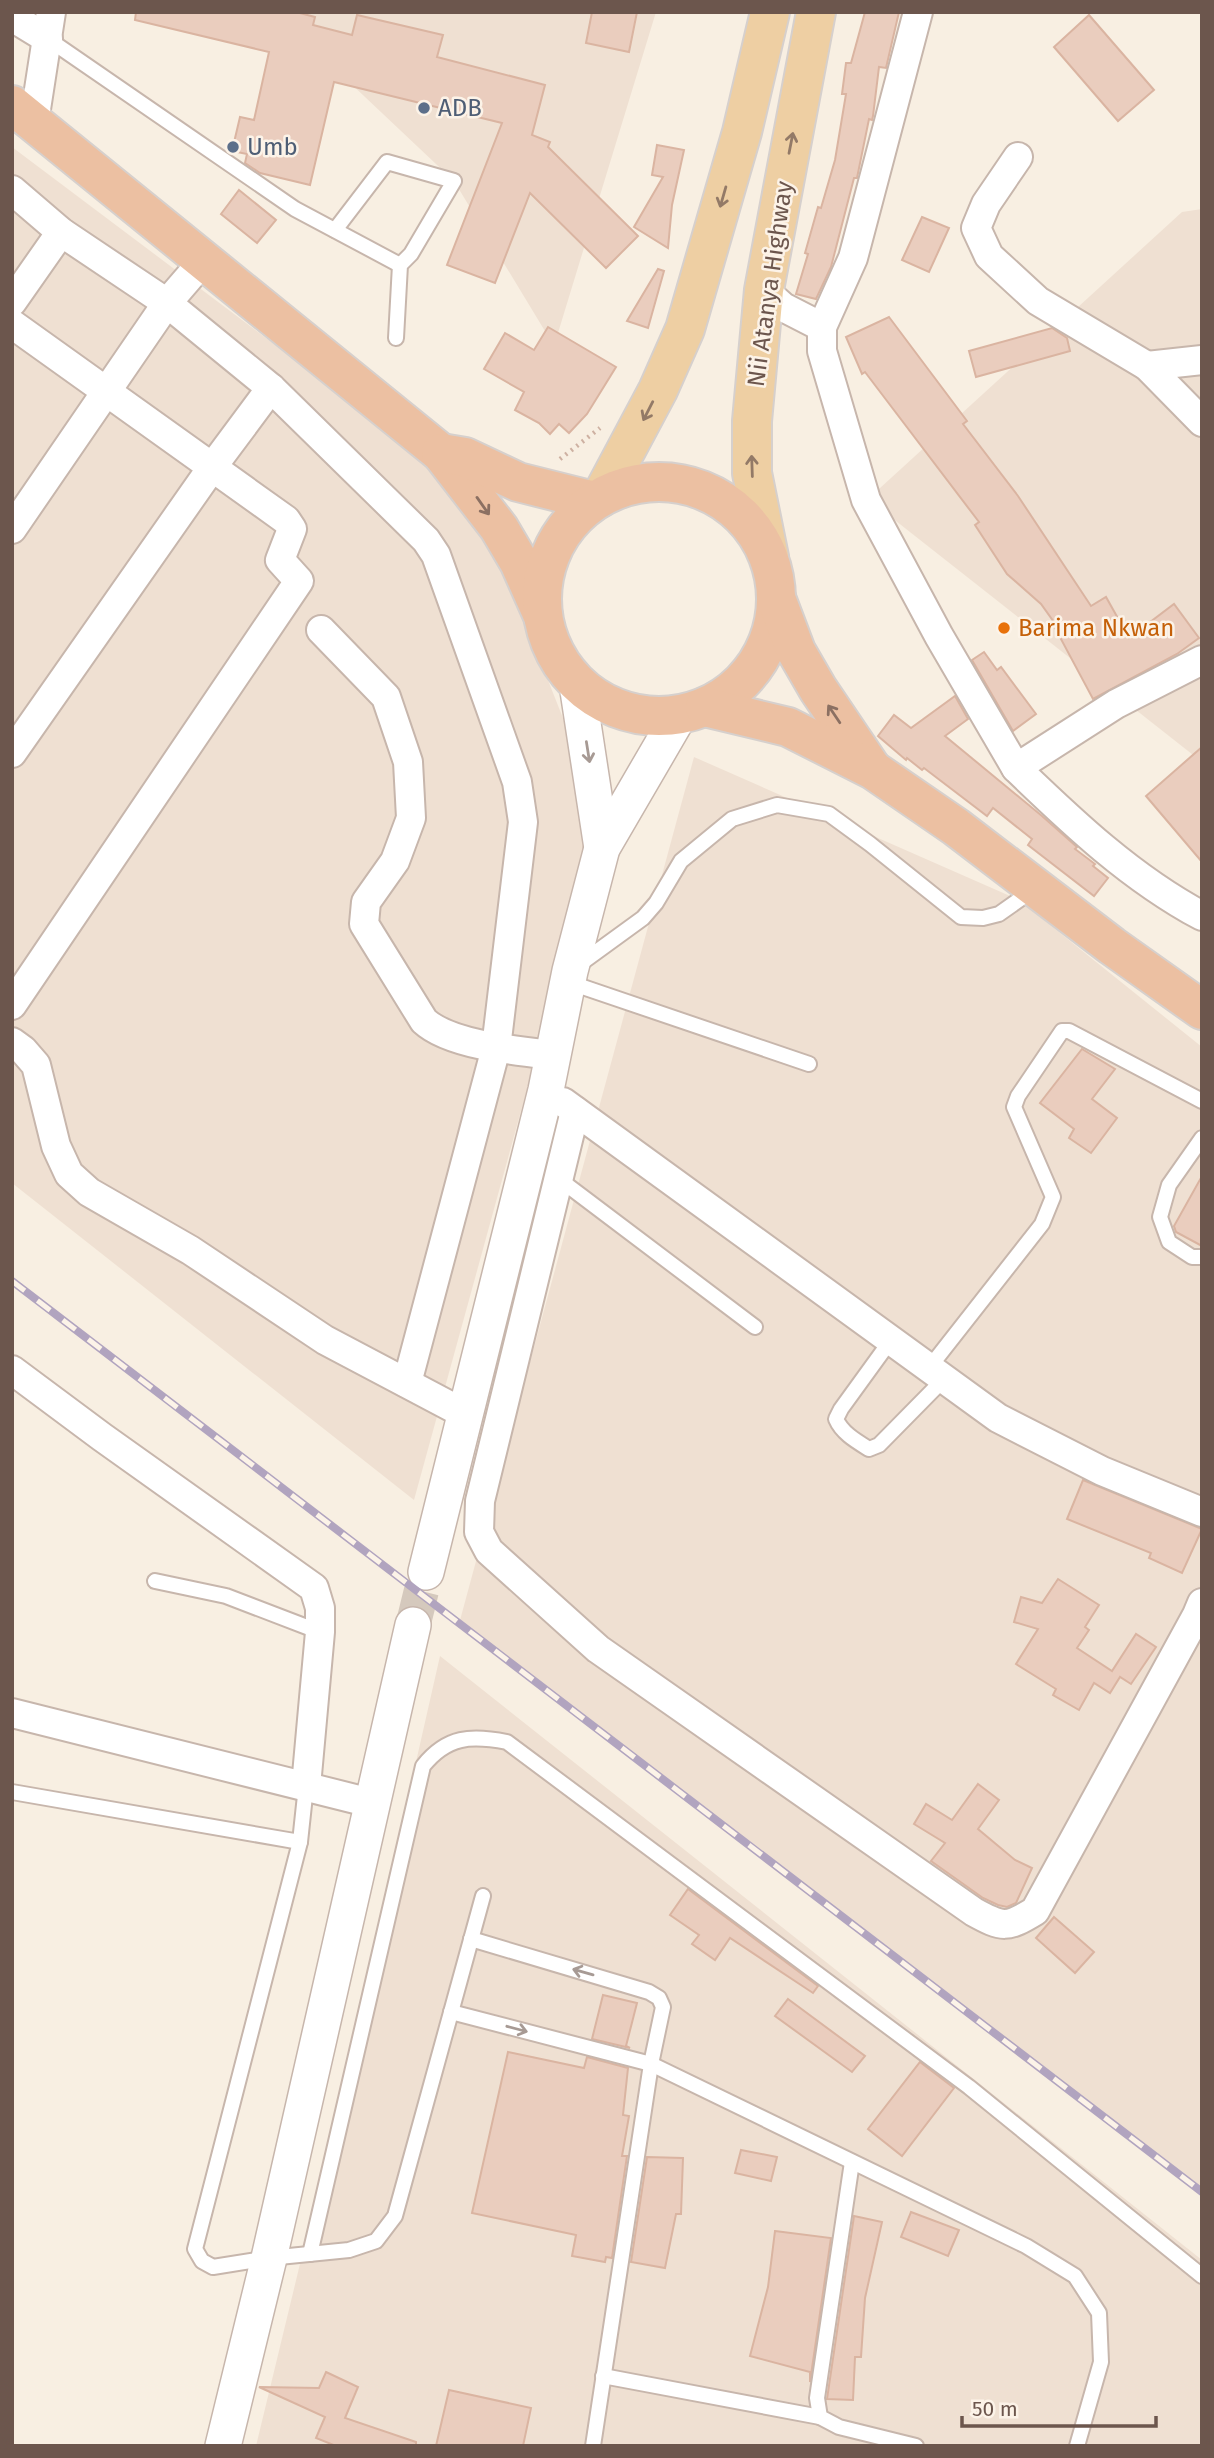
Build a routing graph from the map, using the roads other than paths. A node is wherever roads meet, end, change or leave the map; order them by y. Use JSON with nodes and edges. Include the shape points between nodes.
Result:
{"nodes":[{"id":1,"x":770,"y":12,"type":"edge"},
{"id":2,"x":816,"y":12,"type":"edge"},
{"id":3,"x":918,"y":12,"type":"edge"},
{"id":4,"x":12,"y":17,"type":"edge"},
{"id":5,"x":49,"y":26,"type":"edge"},
{"id":6,"x":12,"y":41,"type":"edge"},
{"id":7,"x":23,"y":113,"type":"edge"},
{"id":8,"x":1018,"y":158,"type":"dead end"},
{"id":9,"x":12,"y":190,"type":"edge"},
{"id":10,"x":335,"y":230,"type":"junction"},
{"id":11,"x":61,"y":232,"type":"junction"},
{"id":12,"x":204,"y":260,"type":"junction"},
{"id":13,"x":400,"y":265,"type":"junction"},
{"id":14,"x":764,"y":290,"type":"junction"},
{"id":15,"x":12,"y":302,"type":"edge"},
{"id":16,"x":167,"y":303,"type":"junction"},
{"id":17,"x":12,"y":324,"type":"edge"},
{"id":18,"x":822,"y":327,"type":"junction"},
{"id":19,"x":396,"y":338,"type":"dead end"},
{"id":20,"x":1202,"y":360,"type":"edge"},
{"id":21,"x":1147,"y":366,"type":"junction"},
{"id":22,"x":271,"y":388,"type":"junction"},
{"id":23,"x":105,"y":392,"type":"junction"},
{"id":24,"x":1202,"y":422,"type":"edge"},
{"id":25,"x":441,"y":453,"type":"junction"},
{"id":26,"x":213,"y":466,"type":"junction"},
{"id":27,"x":597,"y":499,"type":"junction"},
{"id":28,"x":12,"y":528,"type":"edge"},
{"id":29,"x":769,"y":557,"type":"junction"},
{"id":30,"x":776,"y":598,"type":"junction"},
{"id":31,"x":543,"y":616,"type":"junction"},
{"id":32,"x":321,"y":629,"type":"dead end"},
{"id":33,"x":1202,"y":660,"type":"edge"},
{"id":34,"x":577,"y":684,"type":"junction"},
{"id":35,"x":693,"y":711,"type":"junction"},
{"id":36,"x":12,"y":753,"type":"edge"},
{"id":37,"x":1016,"y":768,"type":"junction"},
{"id":38,"x":873,"y":770,"type":"junction"},
{"id":39,"x":602,"y":848,"type":"junction"},
{"id":40,"x":1038,"y":887,"type":"junction"},
{"id":41,"x":1202,"y":916,"type":"edge"},
{"id":42,"x":569,"y":977,"type":"junction"},
{"id":43,"x":12,"y":1005,"type":"edge"},
{"id":44,"x":1202,"y":1010,"type":"edge"},
{"id":45,"x":12,"y":1042,"type":"edge"},
{"id":46,"x":496,"y":1048,"type":"junction"},
{"id":47,"x":554,"y":1055,"type":"junction"},
{"id":48,"x":809,"y":1064,"type":"dead end"},
{"id":49,"x":547,"y":1090,"type":"junction"},
{"id":50,"x":1202,"y":1101,"type":"edge"},
{"id":51,"x":575,"y":1111,"type":"junction"},
{"id":52,"x":1202,"y":1138,"type":"edge"},
{"id":53,"x":559,"y":1179,"type":"junction"},
{"id":54,"x":1202,"y":1257,"type":"edge"},
{"id":55,"x":755,"y":1327,"type":"dead end"},
{"id":56,"x":891,"y":1340,"type":"junction"},
{"id":57,"x":12,"y":1370,"type":"edge"},
{"id":58,"x":937,"y":1373,"type":"junction"},
{"id":59,"x":407,"y":1383,"type":"junction"},
{"id":60,"x":465,"y":1414,"type":"junction"},
{"id":61,"x":1202,"y":1512,"type":"edge"},
{"id":62,"x":426,"y":1572,"type":"tunnel mouth"},
{"id":63,"x":155,"y":1581,"type":"dead end"},
{"id":64,"x":1202,"y":1603,"type":"edge"},
{"id":65,"x":413,"y":1625,"type":"tunnel mouth"},
{"id":66,"x":320,"y":1632,"type":"junction"},
{"id":67,"x":12,"y":1713,"type":"edge"},
{"id":68,"x":306,"y":1786,"type":"junction"},
{"id":69,"x":12,"y":1792,"type":"edge"},
{"id":70,"x":371,"y":1803,"type":"junction"},
{"id":71,"x":300,"y":1842,"type":"junction"},
{"id":72,"x":483,"y":1896,"type":"dead end"},
{"id":73,"x":471,"y":1940,"type":"junction"},
{"id":74,"x":451,"y":2012,"type":"junction"},
{"id":75,"x":651,"y":2064,"type":"junction"},
{"id":76,"x":852,"y":2162,"type":"junction"},
{"id":77,"x":310,"y":2254,"type":"junction"},
{"id":78,"x":269,"y":2258,"type":"junction"},
{"id":79,"x":1202,"y":2276,"type":"edge"},
{"id":80,"x":603,"y":2376,"type":"junction"},
{"id":81,"x":821,"y":2417,"type":"junction"},
{"id":82,"x":223,"y":2446,"type":"edge"},
{"id":83,"x":593,"y":2446,"type":"edge"},
{"id":84,"x":916,"y":2446,"type":"edge"},
{"id":85,"x":1077,"y":2446,"type":"edge"}],
"edges":[{"from":1,"to":27,"type":"main road","one_way":true,"via":[[742,132],[685,329],[659,390]]},
{"from":14,"to":2,"type":"main road","name":"Nii Atanya Highway","one_way":true},
{"from":3,"to":18,"type":"street","via":[[853,258]]},
{"from":4,"to":5,"type":"street"},
{"from":5,"to":6,"type":"street"},
{"from":5,"to":7,"type":"street"},
{"from":5,"to":10,"type":"lane","via":[[295,209]]},
{"from":7,"to":12,"type":"highway"},
{"from":8,"to":21,"type":"street","via":[[986,204],[976,228],[989,256],[1038,300]]},
{"from":9,"to":11,"type":"street"},
{"from":10,"to":13,"type":"lane"},
{"from":10,"to":13,"type":"lane","via":[[387,162],[454,181]]},
{"from":11,"to":15,"type":"street"},
{"from":11,"to":16,"type":"street"},
{"from":12,"to":16,"type":"street"},
{"from":12,"to":25,"type":"highway"},
{"from":13,"to":19,"type":"lane"},
{"from":14,"to":18,"type":"street","via":[[783,307]]},
{"from":29,"to":14,"type":"main road","name":"Nii Atanya Highway","one_way":true,"via":[[752,473]]},
{"from":16,"to":22,"type":"street"},
{"from":16,"to":23,"type":"street"},
{"from":17,"to":23,"type":"street"},
{"from":18,"to":37,"type":"street","via":[[822,351],[866,500]]},
{"from":20,"to":21,"type":"street"},
{"from":21,"to":24,"type":"street"},
{"from":22,"to":26,"type":"street"},
{"from":22,"to":46,"type":"street","via":[[436,555],[517,782],[523,822]]},
{"from":23,"to":26,"type":"street"},
{"from":23,"to":28,"type":"street"},
{"from":25,"to":27,"type":"highway","via":[[464,457],[518,482]]},
{"from":25,"to":31,"type":"highway","one_way":true,"via":[[499,528]]},
{"from":26,"to":36,"type":"street"},
{"from":26,"to":43,"type":"street","via":[[291,524],[280,560],[297,577],[298,585]]},
{"from":27,"to":29,"type":"highway","via":[[639,483],[679,483],[717,496],[748,522]]},
{"from":27,"to":31,"type":"highway","via":[[569,523],[551,551],[542,583]]},
{"from":29,"to":30,"type":"highway"},
{"from":30,"to":35,"type":"highway","via":[[764,651],[749,674],[729,693]]},
{"from":38,"to":30,"type":"highway","one_way":true,"via":[[812,680]]},
{"from":31,"to":34,"type":"highway","via":[[549,642]]},
{"from":32,"to":46,"type":"street","via":[[386,697],[408,762],[411,818],[395,861],[366,902],[364,923],[424,1021],[434,1030]]},
{"from":33,"to":37,"type":"street","via":[[1116,704]]},
{"from":34,"to":35,"type":"highway","via":[[625,712],[653,716]]},
{"from":34,"to":39,"type":"street","one_way":true},
{"from":35,"to":38,"type":"highway","via":[[788,727]]},
{"from":35,"to":39,"type":"street"},
{"from":37,"to":41,"type":"street","via":[[1109,854]]},
{"from":38,"to":40,"type":"highway"},
{"from":39,"to":42,"type":"street"},
{"from":40,"to":42,"type":"lane","via":[[999,914],[961,917],[830,814],[777,805],[732,819],[681,861],[643,918]]},
{"from":40,"to":44,"type":"highway"},
{"from":42,"to":47,"type":"street"},
{"from":42,"to":48,"type":"lane"},
{"from":45,"to":59,"type":"street","via":[[36,1065],[56,1146],[69,1174],[89,1192],[190,1250],[325,1340]]},
{"from":46,"to":47,"type":"street"},
{"from":46,"to":59,"type":"street"},
{"from":47,"to":49,"type":"street"},
{"from":49,"to":51,"type":"street"},
{"from":49,"to":60,"type":"street"},
{"from":50,"to":58,"type":"lane","via":[[1062,1031],[1014,1107],[1053,1197],[1042,1224]]},
{"from":51,"to":53,"type":"street"},
{"from":51,"to":56,"type":"street"},
{"from":52,"to":54,"type":"lane","via":[[1169,1185],[1160,1217],[1169,1242],[1192,1257]]},
{"from":53,"to":55,"type":"lane"},
{"from":53,"to":64,"type":"street","via":[[480,1501],[478,1532],[489,1551],[598,1649],[974,1912],[1012,1925],[1035,1911]]},
{"from":56,"to":58,"type":"street"},
{"from":56,"to":58,"type":"lane","via":[[836,1419],[859,1443],[869,1449],[879,1445]]},
{"from":57,"to":66,"type":"street","via":[[314,1588]]},
{"from":58,"to":61,"type":"street","via":[[998,1418],[1102,1471]]},
{"from":59,"to":60,"type":"street"},
{"from":60,"to":62,"type":"street"},
{"from":63,"to":66,"type":"lane","via":[[226,1596]]},
{"from":65,"to":70,"type":"street"},
{"from":66,"to":68,"type":"street"},
{"from":67,"to":68,"type":"street"},
{"from":68,"to":70,"type":"street"},
{"from":68,"to":71,"type":"lane"},
{"from":69,"to":71,"type":"lane"},
{"from":70,"to":78,"type":"street"},
{"from":71,"to":78,"type":"lane","via":[[195,2249],[202,2261],[213,2267]]},
{"from":72,"to":73,"type":"lane"},
{"from":73,"to":74,"type":"lane"},
{"from":75,"to":73,"type":"lane","one_way":true,"via":[[663,2007],[659,1998]]},
{"from":74,"to":75,"type":"lane","one_way":true},
{"from":74,"to":77,"type":"lane","via":[[395,2216],[376,2241],[349,2250]]},
{"from":75,"to":76,"type":"lane"},
{"from":75,"to":80,"type":"lane"},
{"from":76,"to":81,"type":"lane","via":[[817,2398]]},
{"from":76,"to":85,"type":"lane","via":[[1026,2246],[1075,2276],[1099,2313],[1101,2362]]},
{"from":77,"to":78,"type":"lane"},
{"from":77,"to":79,"type":"lane","via":[[423,1766],[435,1751],[453,1741],[482,1737],[507,1742],[660,1854],[969,2087]]},
{"from":78,"to":82,"type":"street"},
{"from":80,"to":81,"type":"lane"},
{"from":80,"to":83,"type":"lane"},
{"from":81,"to":84,"type":"lane","via":[[839,2427]]}]}
